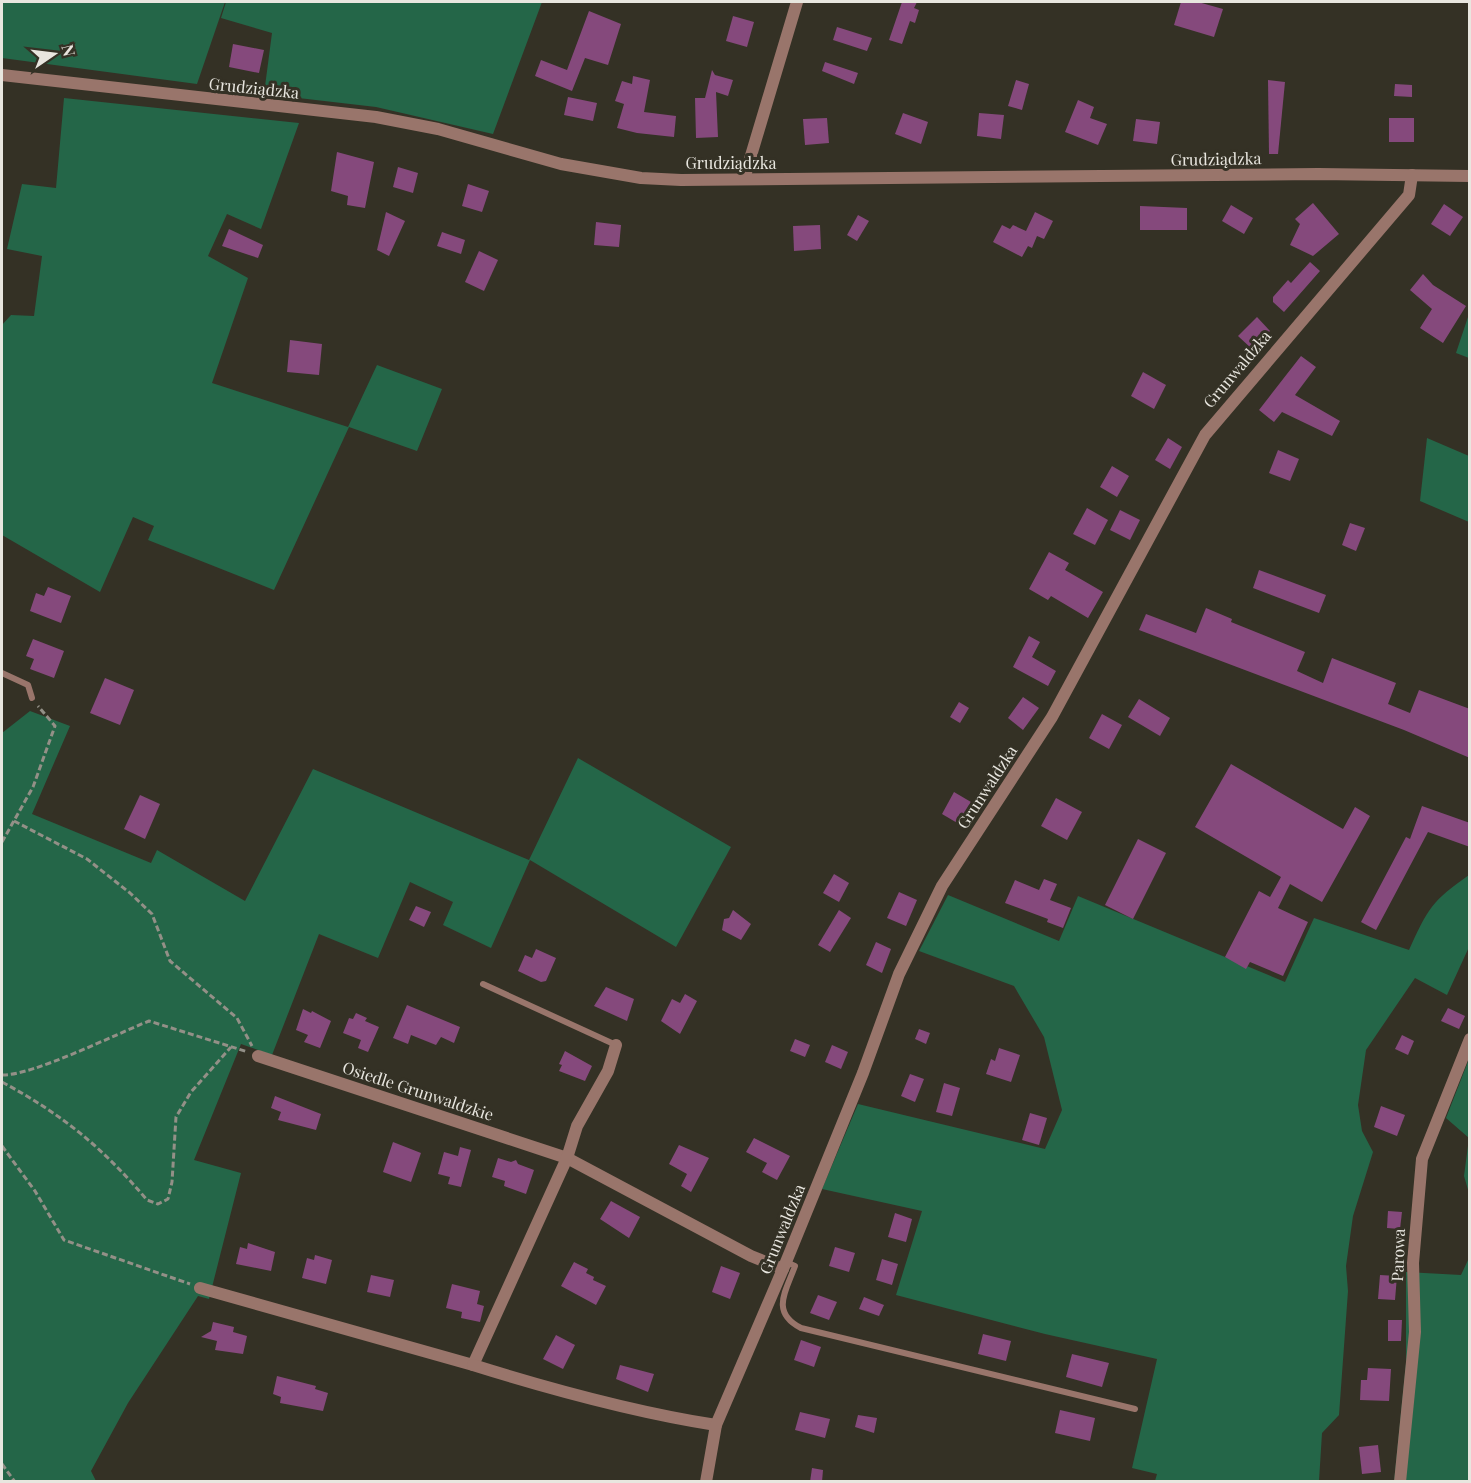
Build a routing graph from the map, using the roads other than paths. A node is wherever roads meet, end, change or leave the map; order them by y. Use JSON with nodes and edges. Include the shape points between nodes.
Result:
{"nodes":[{"id":1,"x":797,"y":2,"type":"edge"},
{"id":2,"x":2,"y":75,"type":"edge"},
{"id":3,"x":1412,"y":175,"type":"junction"},
{"id":4,"x":1470,"y":176,"type":"edge"},
{"id":5,"x":744,"y":180,"type":"junction"},
{"id":6,"x":2,"y":673,"type":"edge"},
{"id":7,"x":32,"y":698,"type":"road end"},
{"id":8,"x":483,"y":984,"type":"dead end"},
{"id":9,"x":1470,"y":1039,"type":"edge"},
{"id":10,"x":616,"y":1045,"type":"joint"},
{"id":11,"x":258,"y":1056,"type":"road end"},
{"id":12,"x":567,"y":1158,"type":"junction"},
{"id":13,"x":785,"y":1265,"type":"junction"},
{"id":14,"x":200,"y":1288,"type":"road end"},
{"id":15,"x":473,"y":1365,"type":"junction"},
{"id":16,"x":1135,"y":1409,"type":"dead end"},
{"id":17,"x":716,"y":1425,"type":"junction"},
{"id":18,"x":706,"y":1482,"type":"edge"},
{"id":19,"x":1400,"y":1482,"type":"edge"}],
"edges":[{"from":1,"to":5,"type":"street"},
{"from":2,"to":5,"type":"street","name":"Grudziądzka","via":[[376,117],[438,129],[561,164],[641,178]]},
{"from":3,"to":4,"type":"street","name":"Grudziądzka"},
{"from":3,"to":5,"type":"street","name":"Grudziądzka"},
{"from":3,"to":13,"type":"street","name":"Grunwaldzka","via":[[1409,195],[1205,435],[1052,717],[942,886],[899,974]]},
{"from":6,"to":7,"type":"lane","via":[[28,685]]},
{"from":8,"to":10,"type":"lane"},
{"from":9,"to":19,"type":"street","name":"Parowa","via":[[1422,1159],[1413,1263],[1415,1332]]},
{"from":10,"to":12,"type":"street","via":[[608,1071],[577,1126]]},
{"from":11,"to":12,"type":"street","name":"Osiedle Grunwaldzkie"},
{"from":12,"to":13,"type":"street","name":"Osiedle Grunwaldzkie","via":[[751,1256]]},
{"from":12,"to":15,"type":"street"},
{"from":13,"to":16,"type":"lane","via":[[795,1266],[782,1305],[783,1314],[801,1328]]},
{"from":13,"to":17,"type":"street","name":"Grunwaldzka"},
{"from":14,"to":15,"type":"street"},
{"from":15,"to":17,"type":"street","via":[[567,1394]]},
{"from":17,"to":18,"type":"street","name":"Grunwaldzka"}]}
